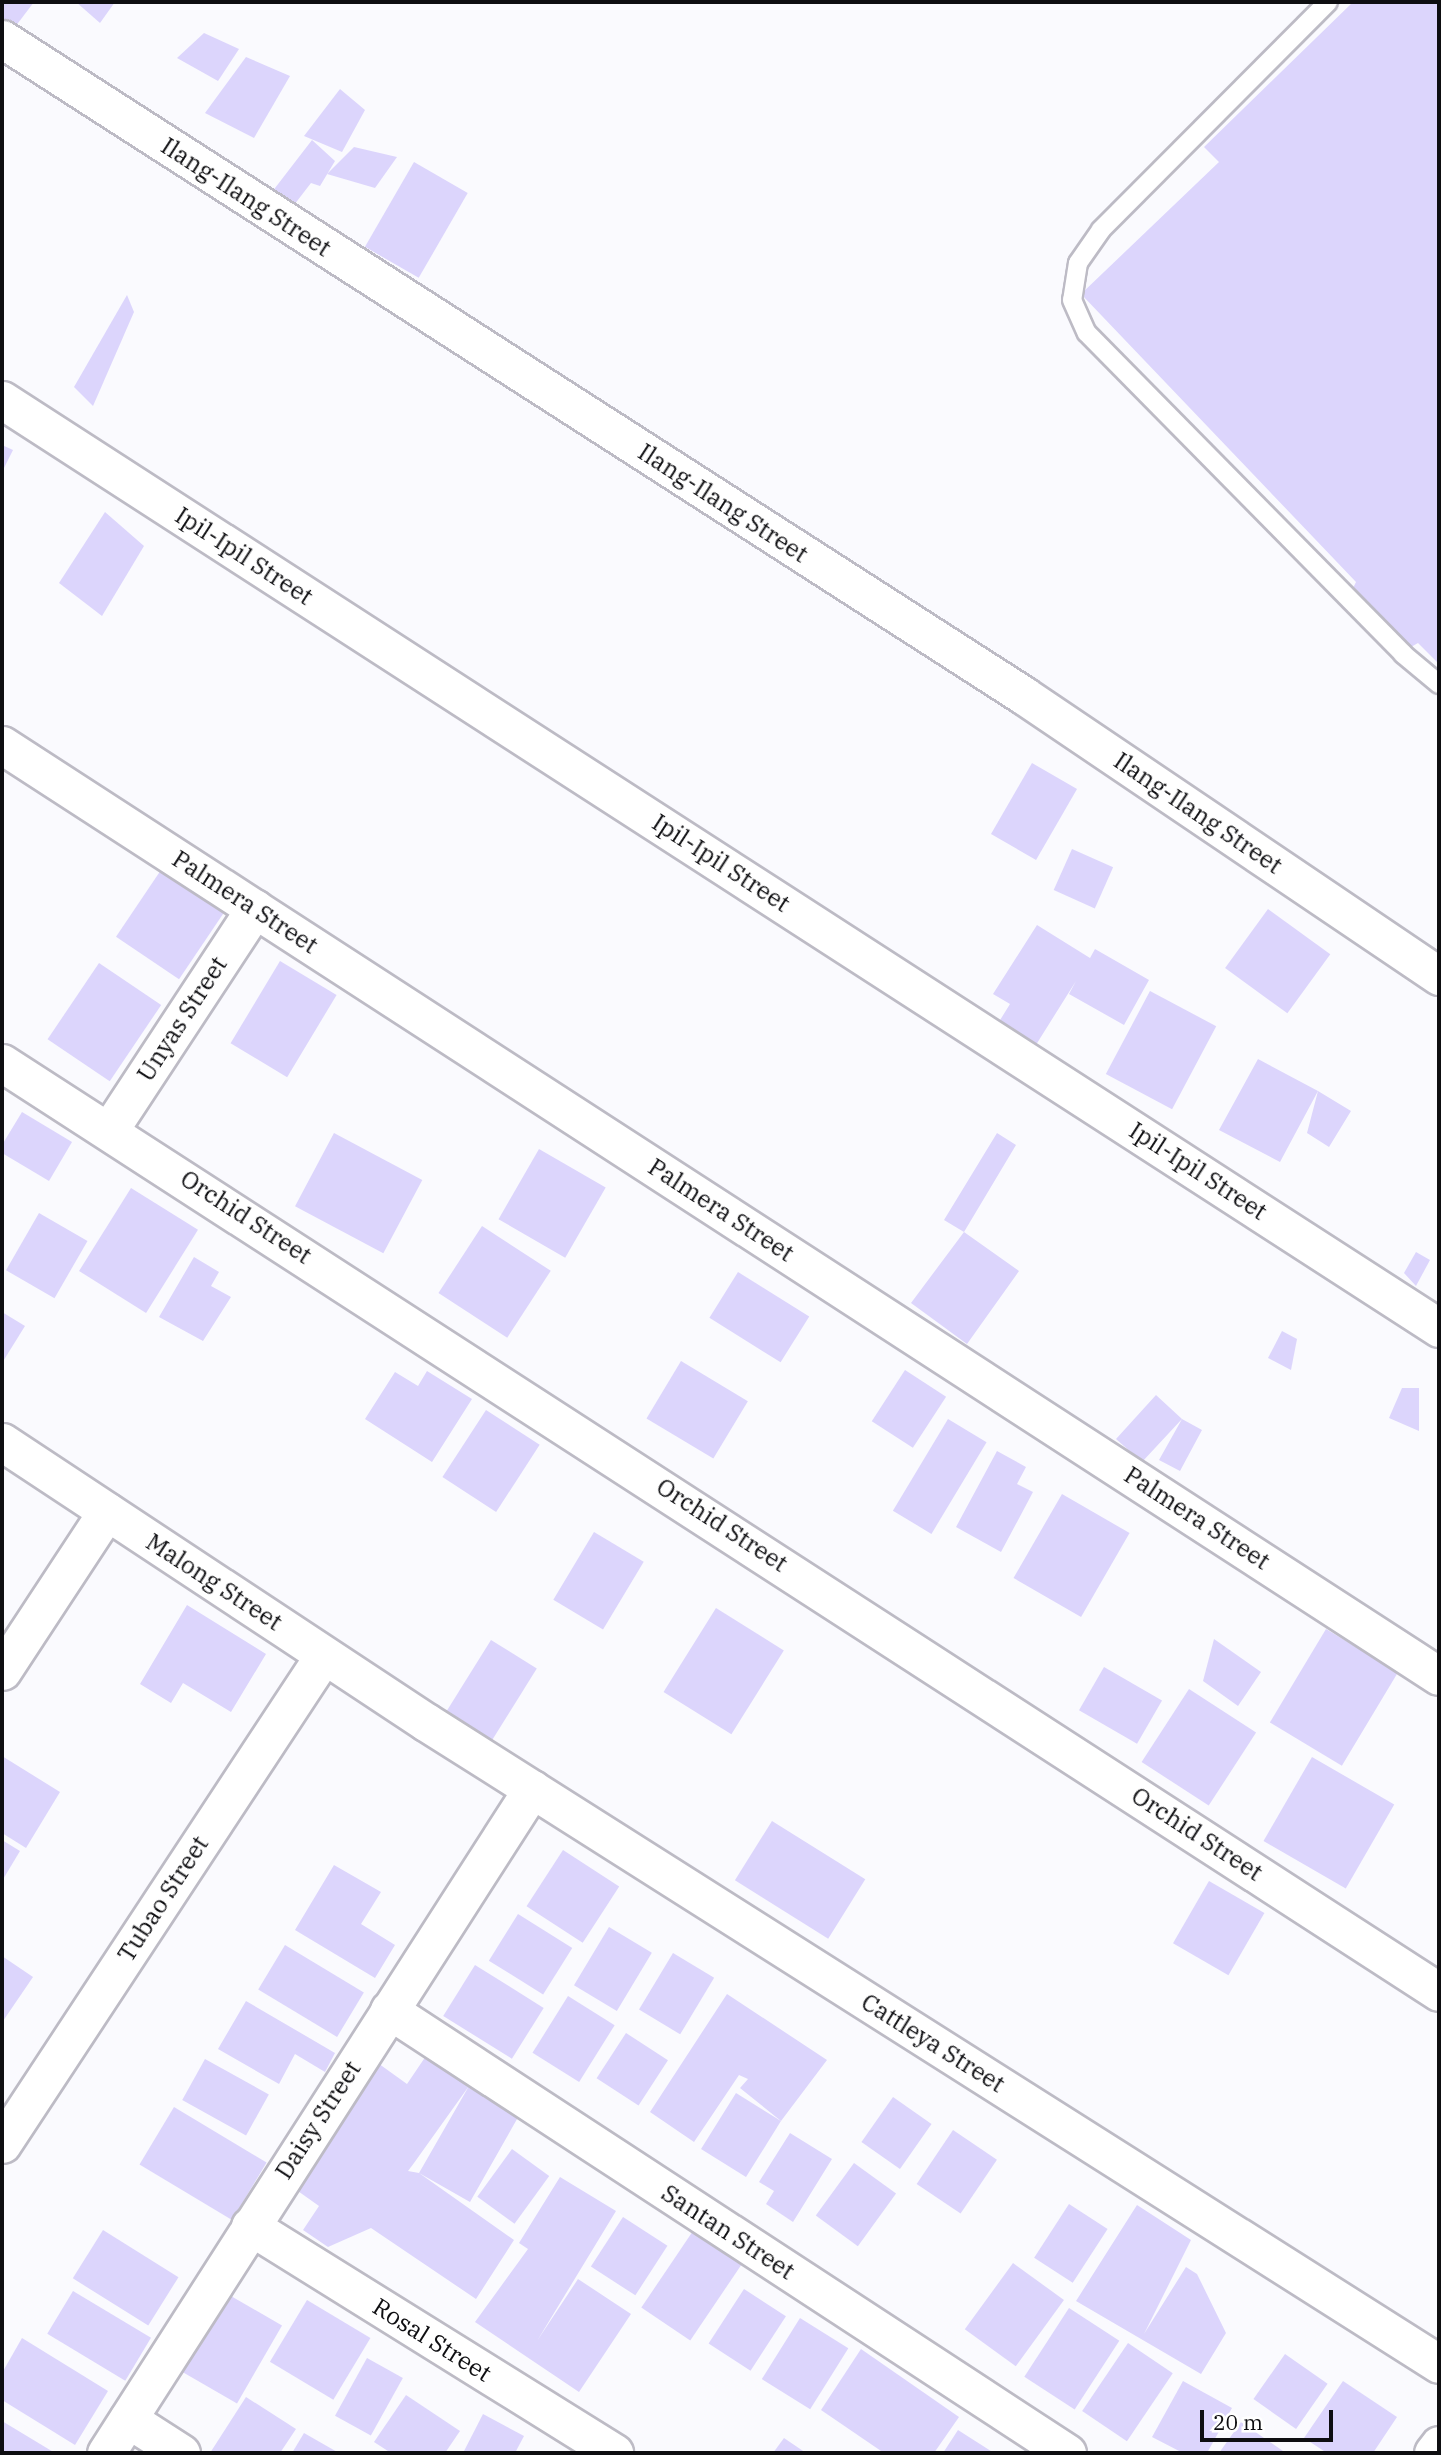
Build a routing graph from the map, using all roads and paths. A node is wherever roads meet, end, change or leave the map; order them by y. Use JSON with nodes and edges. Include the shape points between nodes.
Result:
{"nodes":[{"id":1,"x":1328,"y":2,"type":"edge"},
{"id":2,"x":2,"y":39,"type":"edge"},
{"id":3,"x":2,"y":400,"type":"edge"},
{"id":4,"x":1439,"y":684,"type":"edge"},
{"id":5,"x":2,"y":745,"type":"edge"},
{"id":6,"x":255,"y":908,"type":"junction"},
{"id":7,"x":1439,"y":976,"type":"edge"},
{"id":8,"x":2,"y":1063,"type":"edge"},
{"id":9,"x":110,"y":1129,"type":"junction"},
{"id":10,"x":1439,"y":1328,"type":"edge"},
{"id":11,"x":2,"y":1442,"type":"edge"},
{"id":12,"x":107,"y":1511,"type":"junction"},
{"id":13,"x":324,"y":1654,"type":"junction"},
{"id":14,"x":2,"y":1671,"type":"edge"},
{"id":15,"x":1439,"y":1676,"type":"edge"},
{"id":16,"x":426,"y":1722,"type":"joint"},
{"id":17,"x":532,"y":1789,"type":"junction"},
{"id":18,"x":1439,"y":1992,"type":"edge"},
{"id":19,"x":389,"y":2010,"type":"junction"},
{"id":20,"x":2,"y":2144,"type":"edge"},
{"id":21,"x":250,"y":2226,"type":"junction"},
{"id":22,"x":1439,"y":2364,"type":"edge"},
{"id":23,"x":128,"y":2419,"type":"junction"},
{"id":24,"x":1439,"y":2445,"type":"edge"},
{"id":25,"x":106,"y":2453,"type":"edge"},
{"id":26,"x":181,"y":2453,"type":"edge"},
{"id":27,"x":614,"y":2453,"type":"edge"},
{"id":28,"x":1066,"y":2453,"type":"edge"},
{"id":29,"x":1433,"y":2453,"type":"edge"}],
"edges":[{"from":1,"to":4,"type":"lane","via":[[1101,230],[1078,263],[1072,300],[1087,333],[1402,654]]},
{"from":2,"to":7,"type":"street","name":"Ilang-Ilang Street","via":[[1023,695]]},
{"from":3,"to":10,"type":"street","name":"Ipil-Ipil Street"},
{"from":5,"to":6,"type":"street","name":"Palmera Street"},
{"from":6,"to":9,"type":"street","name":"Unyas Street"},
{"from":6,"to":15,"type":"street","name":"Palmera Street"},
{"from":8,"to":9,"type":"street","name":"Orchid Street"},
{"from":9,"to":18,"type":"street","name":"Orchid Street"},
{"from":11,"to":12,"type":"street","name":"Malong Street"},
{"from":12,"to":13,"type":"street","name":"Malong Street"},
{"from":12,"to":14,"type":"street"},
{"from":13,"to":16,"type":"street","name":"Malong Street"},
{"from":13,"to":20,"type":"street","name":"Tubao Street"},
{"from":16,"to":17,"type":"street","name":"Cattleya Street"},
{"from":17,"to":19,"type":"street","name":"Daisy Street"},
{"from":17,"to":22,"type":"street","name":"Cattleya Street"},
{"from":19,"to":21,"type":"street","name":"Daisy Street"},
{"from":19,"to":28,"type":"street","name":"Santan Street"},
{"from":21,"to":23,"type":"street","name":"Daisy Street"},
{"from":21,"to":27,"type":"street","name":"Rosal Street"},
{"from":23,"to":25,"type":"street","name":"Daisy Street"},
{"from":23,"to":26,"type":"street"},
{"from":24,"to":29,"type":"street"}]}
